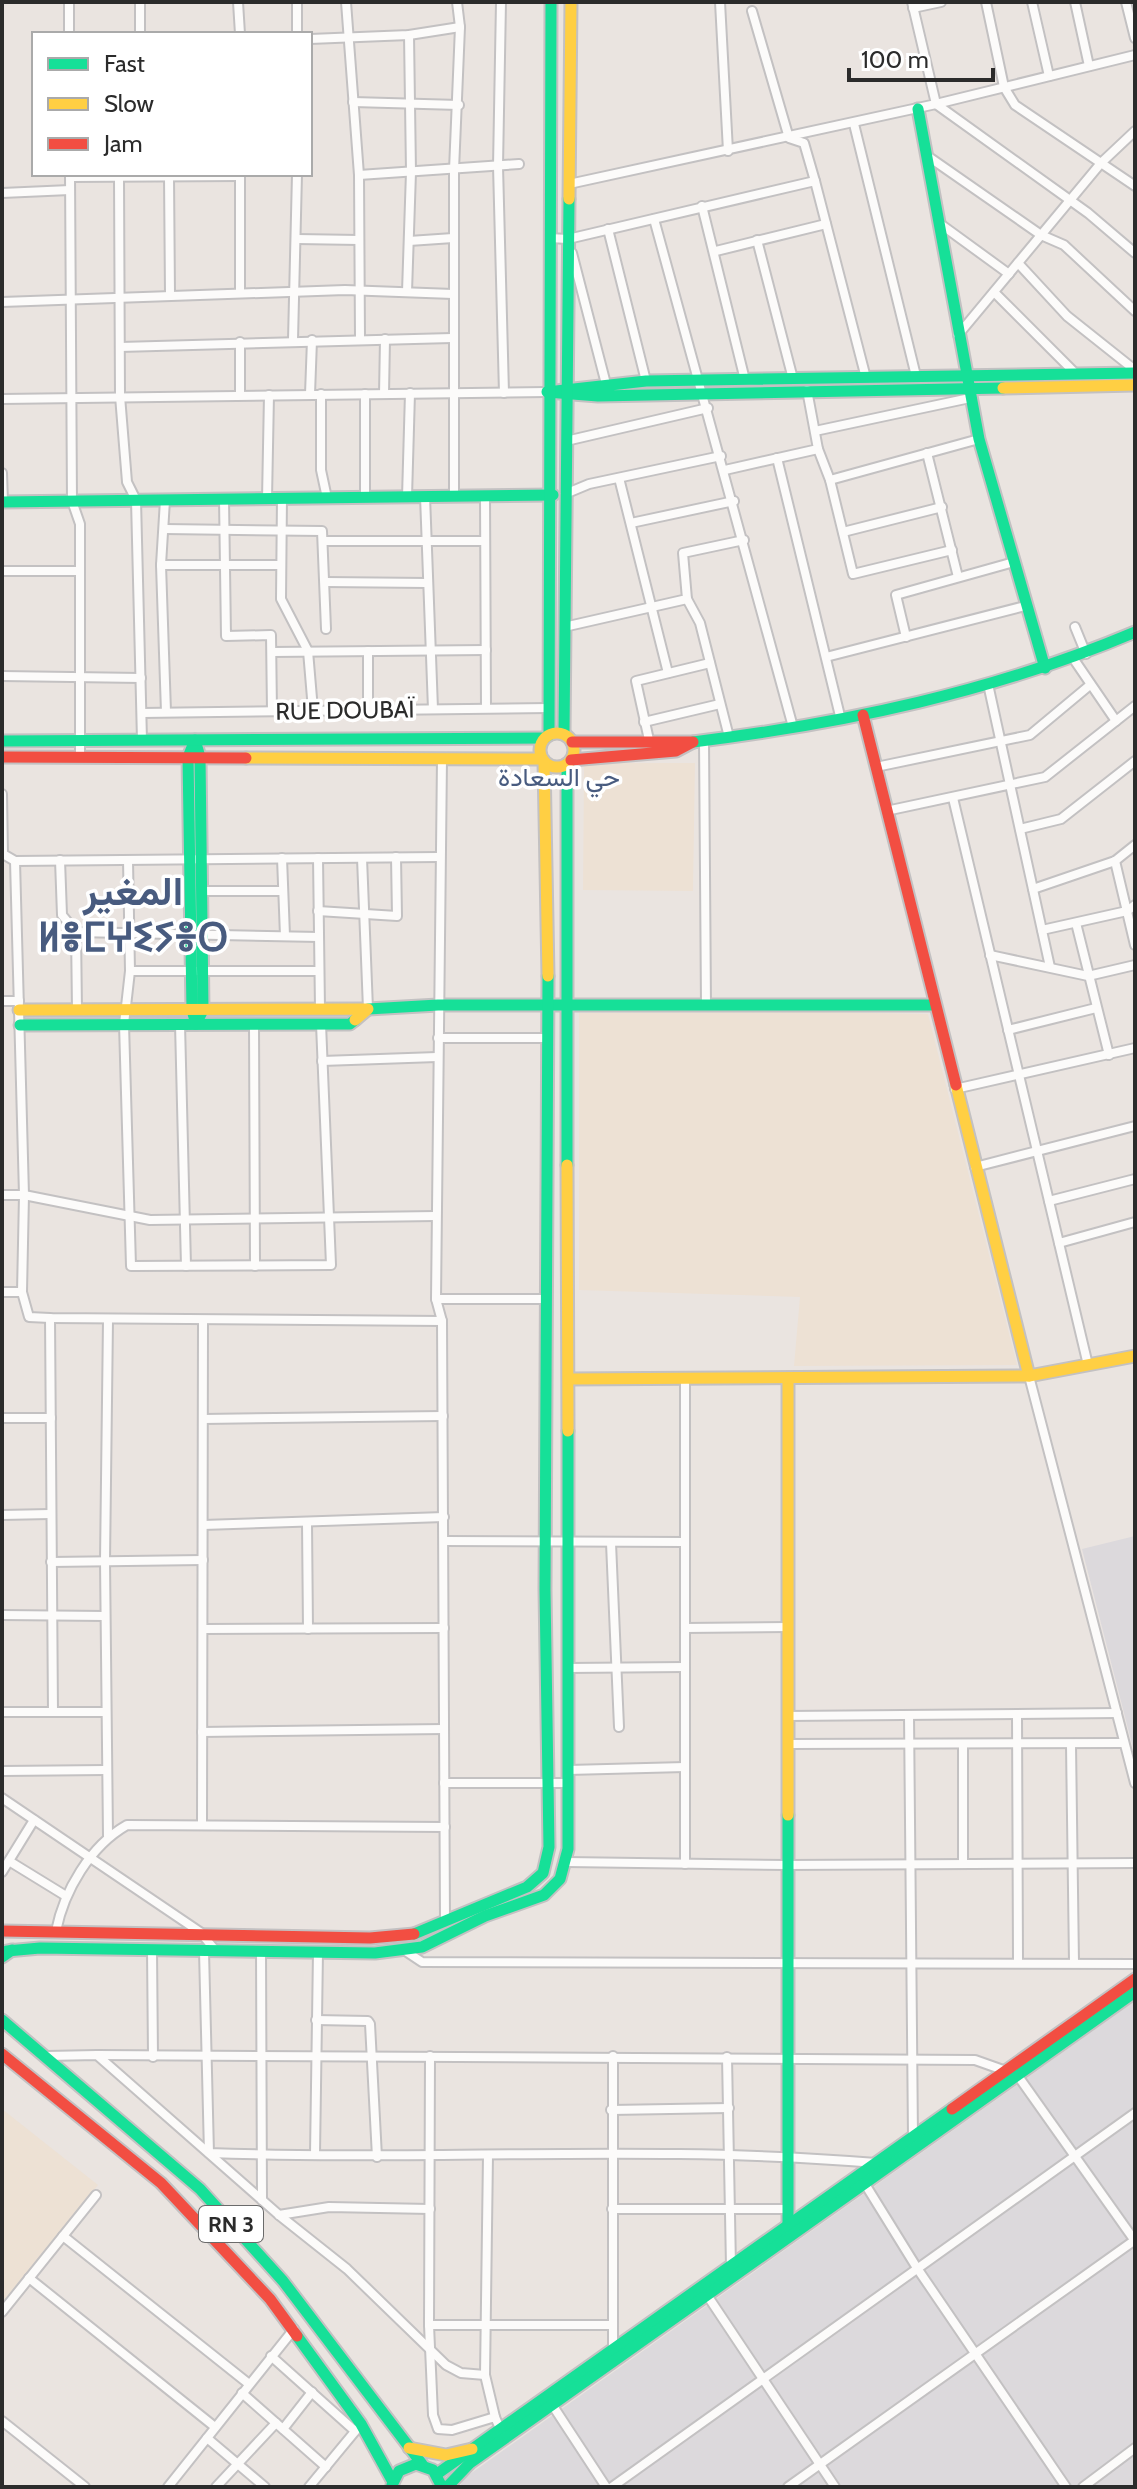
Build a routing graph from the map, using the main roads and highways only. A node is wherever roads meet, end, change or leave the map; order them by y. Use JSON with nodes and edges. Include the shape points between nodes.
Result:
{"nodes":[{"id":1,"x":551,"y":2,"type":"edge"},
{"id":2,"x":571,"y":2,"type":"edge"},
{"id":3,"x":918,"y":109,"type":"road end"},
{"id":4,"x":1135,"y":372,"type":"edge"},
{"id":5,"x":1135,"y":385,"type":"edge"},
{"id":6,"x":968,"y":386,"type":"junction"},
{"id":7,"x":566,"y":391,"type":"junction"},
{"id":8,"x":547,"y":392,"type":"junction"},
{"id":9,"x":548,"y":495,"type":"junction"},
{"id":10,"x":564,"y":495,"type":"junction"},
{"id":11,"x":2,"y":502,"type":"edge"},
{"id":12,"x":1135,"y":632,"type":"edge"},
{"id":13,"x":1045,"y":668,"type":"junction"},
{"id":14,"x":863,"y":715,"type":"junction"},
{"id":15,"x":547,"y":736,"type":"junction"},
{"id":16,"x":568,"y":738,"type":"junction"},
{"id":17,"x":195,"y":740,"type":"junction"},
{"id":18,"x":2,"y":741,"type":"edge"},
{"id":19,"x":698,"y":741,"type":"junction"},
{"id":20,"x":2,"y":757,"type":"edge"},
{"id":21,"x":194,"y":757,"type":"junction"},
{"id":22,"x":543,"y":760,"type":"junction"},
{"id":23,"x":569,"y":762,"type":"junction"},
{"id":24,"x":195,"y":859,"type":"junction"},
{"id":25,"x":196,"y":934,"type":"junction"},
{"id":26,"x":549,"y":1005,"type":"junction"},
{"id":27,"x":933,"y":1005,"type":"junction"},
{"id":28,"x":19,"y":1006,"type":"road end"},
{"id":29,"x":569,"y":1006,"type":"junction"},
{"id":30,"x":368,"y":1009,"type":"junction"},
{"id":31,"x":197,"y":1010,"type":"junction"},
{"id":32,"x":196,"y":1024,"type":"junction"},
{"id":33,"x":20,"y":1025,"type":"road end"},
{"id":34,"x":1135,"y":1356,"type":"edge"},
{"id":35,"x":1029,"y":1376,"type":"junction"},
{"id":36,"x":788,"y":1378,"type":"junction"},
{"id":37,"x":569,"y":1379,"type":"junction"},
{"id":38,"x":2,"y":1931,"type":"edge"},
{"id":39,"x":5,"y":1953,"type":"edge"},
{"id":40,"x":1135,"y":1979,"type":"edge"},
{"id":41,"x":1135,"y":1992,"type":"edge"},
{"id":42,"x":2,"y":2020,"type":"edge"},
{"id":43,"x":2,"y":2054,"type":"edge"},
{"id":44,"x":788,"y":2225,"type":"junction"},
{"id":45,"x":705,"y":2293,"type":"junction"},
{"id":46,"x":408,"y":2448,"type":"junction"},
{"id":47,"x":472,"y":2449,"type":"junction"},
{"id":48,"x":422,"y":2464,"type":"junction"},
{"id":49,"x":437,"y":2474,"type":"junction"},
{"id":50,"x":392,"y":2485,"type":"edge"},
{"id":51,"x":445,"y":2487,"type":"edge"}],
"edges":[{"from":1,"to":8,"type":"main road"},
{"from":2,"to":7,"type":"main road"},
{"from":3,"to":6,"type":"main road"},
{"from":4,"to":6,"type":"main road"},
{"from":5,"to":6,"type":"main road"},
{"from":6,"to":7,"type":"main road"},
{"from":6,"to":7,"type":"main road","via":[[916,376],[646,381]]},
{"from":6,"to":13,"type":"main road"},
{"from":7,"to":8,"type":"main road"},
{"from":7,"to":10,"type":"main road"},
{"from":8,"to":9,"type":"main road"},
{"from":9,"to":10,"type":"main road"},
{"from":9,"to":11,"type":"main road"},
{"from":9,"to":15,"type":"main road"},
{"from":10,"to":16,"type":"main road"},
{"from":12,"to":13,"type":"main road"},
{"from":13,"to":14,"type":"main road"},
{"from":14,"to":19,"type":"main road"},
{"from":14,"to":27,"type":"main road"},
{"from":15,"to":16,"type":"main road"},
{"from":15,"to":17,"type":"main road"},
{"from":15,"to":22,"type":"main road","via":[[540,750]]},
{"from":16,"to":19,"type":"main road"},
{"from":16,"to":23,"type":"main road"},
{"from":17,"to":18,"type":"main road"},
{"from":17,"to":21,"type":"main road"},
{"from":19,"to":23,"type":"main road","via":[[676,751]]},
{"from":20,"to":21,"type":"main road"},
{"from":21,"to":22,"type":"main road"},
{"from":21,"to":24,"type":"main road"},
{"from":22,"to":23,"type":"main road","via":[[558,767]]},
{"from":22,"to":26,"type":"main road"},
{"from":23,"to":29,"type":"main road"},
{"from":24,"to":25,"type":"main road"},
{"from":24,"to":25,"type":"main road","via":[[201,891]]},
{"from":25,"to":31,"type":"main road"},
{"from":26,"to":29,"type":"main road"},
{"from":26,"to":30,"type":"main road"},
{"from":26,"to":38,"type":"main road","via":[[549,1847],[543,1873],[527,1887],[420,1934],[370,1938]]},
{"from":27,"to":29,"type":"main road"},
{"from":27,"to":35,"type":"main road"},
{"from":28,"to":31,"type":"main road"},
{"from":29,"to":37,"type":"main road"},
{"from":30,"to":31,"type":"main road"},
{"from":30,"to":32,"type":"main road","via":[[350,1024]]},
{"from":31,"to":32,"type":"main road"},
{"from":32,"to":33,"type":"main road"},
{"from":34,"to":35,"type":"main road"},
{"from":35,"to":36,"type":"main road"},
{"from":36,"to":37,"type":"main road"},
{"from":36,"to":44,"type":"main road"},
{"from":37,"to":39,"type":"main road","via":[[568,1777],[566,1862],[560,1879],[544,1895],[422,1947],[375,1953]]},
{"from":40,"to":44,"type":"main road"},
{"from":41,"to":45,"type":"main road"},
{"from":42,"to":46,"type":"main road","number":"RN 3","via":[[200,2189],[283,2281]]},
{"from":43,"to":50,"type":"main road","number":"RN 3","via":[[161,2183],[294,2329]]},
{"from":44,"to":45,"type":"main road"},
{"from":45,"to":47,"type":"main road"},
{"from":45,"to":51,"type":"main road","via":[[470,2463]]},
{"from":46,"to":47,"type":"main road","via":[[446,2455]]},
{"from":46,"to":48,"type":"main road","number":"RN 3"},
{"from":47,"to":49,"type":"main road"},
{"from":48,"to":49,"type":"main road"},
{"from":48,"to":50,"type":"main road","via":[[404,2467]]},
{"from":49,"to":51,"type":"main road"}]}
